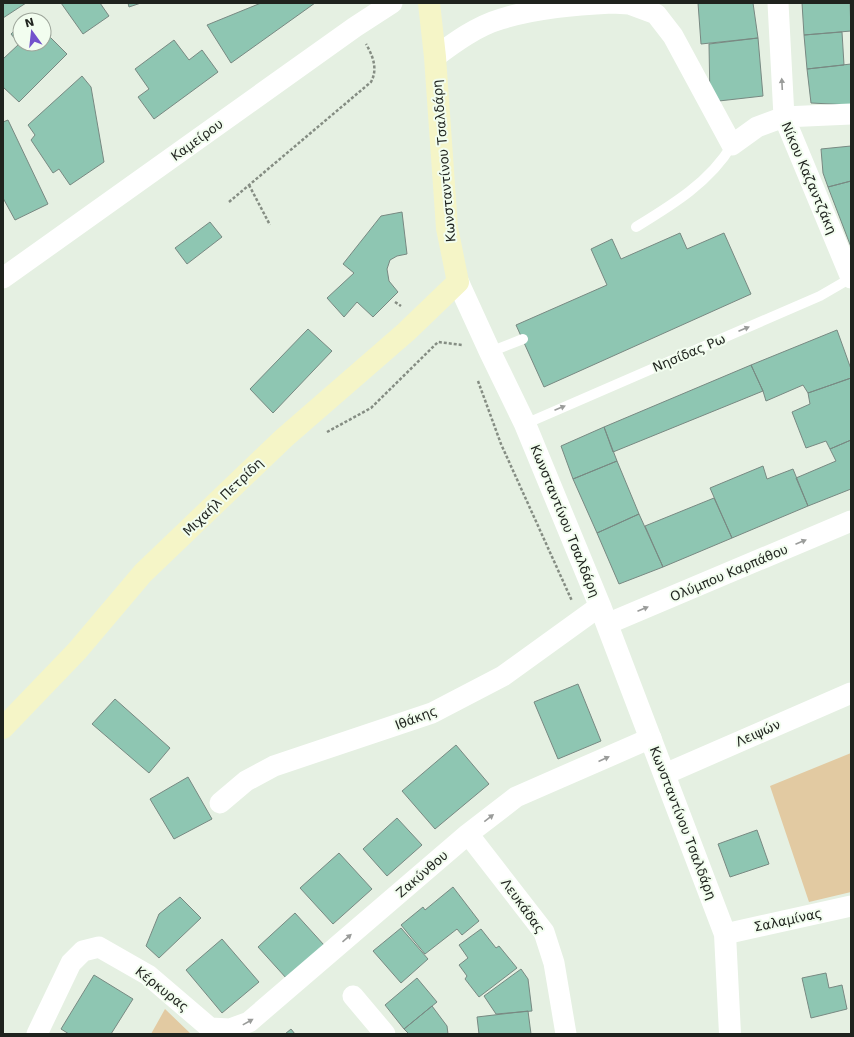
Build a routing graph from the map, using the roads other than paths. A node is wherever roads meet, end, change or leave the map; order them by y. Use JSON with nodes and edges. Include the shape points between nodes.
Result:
{"nodes":[{"id":1,"x":392,"y":3,"type":"edge"},
{"id":2,"x":429,"y":3,"type":"edge"},
{"id":3,"x":612,"y":3,"type":"edge"},
{"id":4,"x":778,"y":3,"type":"edge"},
{"id":5,"x":435,"y":57,"type":"junction"},
{"id":6,"x":851,"y":114,"type":"edge"},
{"id":7,"x":784,"y":117,"type":"junction"},
{"id":8,"x":732,"y":145,"type":"junction"},
{"id":9,"x":636,"y":227,"type":"dead end"},
{"id":10,"x":3,"y":278,"type":"edge"},
{"id":11,"x":851,"y":278,"type":"edge"},
{"id":12,"x":458,"y":282,"type":"junction"},
{"id":13,"x":523,"y":339,"type":"dead end"},
{"id":14,"x":490,"y":352,"type":"junction"},
{"id":15,"x":524,"y":424,"type":"junction"},
{"id":16,"x":851,"y":521,"type":"edge"},
{"id":17,"x":603,"y":615,"type":"junction"},
{"id":18,"x":851,"y":692,"type":"edge"},
{"id":19,"x":7,"y":717,"type":"edge"},
{"id":20,"x":651,"y":738,"type":"junction"},
{"id":21,"x":665,"y":774,"type":"junction"},
{"id":22,"x":220,"y":803,"type":"dead end"},
{"id":23,"x":468,"y":834,"type":"junction"},
{"id":24,"x":851,"y":906,"type":"edge"},
{"id":25,"x":725,"y":934,"type":"junction"},
{"id":26,"x":353,"y":996,"type":"dead end"},
{"id":27,"x":210,"y":1028,"type":"joint"},
{"id":28,"x":37,"y":1034,"type":"edge"},
{"id":29,"x":385,"y":1034,"type":"edge"},
{"id":30,"x":566,"y":1034,"type":"edge"},
{"id":31,"x":730,"y":1034,"type":"edge"}],
"edges":[{"from":1,"to":10,"type":"street","name":"Καμείρου"},
{"from":2,"to":5,"type":"main road","name":"Κωνσταντίνου Τσαλδάρη"},
{"from":3,"to":5,"type":"street","via":[[544,10],[500,19],[470,33]]},
{"from":3,"to":8,"type":"street","via":[[629,4],[656,14],[673,36]]},
{"from":7,"to":4,"type":"street","name":"Νίκου Καζαντζάκη","one_way":true},
{"from":5,"to":12,"type":"main road","name":"Κωνσταντίνου Τσαλδάρη","via":[[447,228]]},
{"from":6,"to":7,"type":"street"},
{"from":7,"to":8,"type":"street","via":[[757,127]]},
{"from":7,"to":11,"type":"street","name":"Νίκου Καζαντζάκη"},
{"from":8,"to":9,"type":"lane","via":[[722,161],[678,202]]},
{"from":15,"to":11,"type":"lane","name":"Νησίδας Ρω","one_way":true,"via":[[820,296]]},
{"from":12,"to":14,"type":"street","name":"Κωνσταντίνου Τσαλδάρη"},
{"from":12,"to":19,"type":"main road","name":"Μιχαήλ Πετρίδη","via":[[406,332],[284,438],[143,573],[77,651]]},
{"from":13,"to":14,"type":"lane"},
{"from":14,"to":15,"type":"street","name":"Κωνσταντίνου Τσαλδάρη"},
{"from":15,"to":17,"type":"street","name":"Κωνσταντίνου Τσαλδάρη"},
{"from":17,"to":16,"type":"street","name":"Ολύμπου Καρπάθου","one_way":true},
{"from":17,"to":20,"type":"street","name":"Κωνσταντίνου Τσαλδάρη"},
{"from":17,"to":22,"type":"street","name":"Ιθάκης","via":[[580,620],[503,676],[432,713],[274,766],[246,781]]},
{"from":18,"to":21,"type":"street","name":"Λειψών"},
{"from":20,"to":21,"type":"street","name":"Κωνσταντίνου Τσαλδάρη"},
{"from":23,"to":20,"type":"street","name":"Ζακύνθου","one_way":true,"via":[[516,797]]},
{"from":21,"to":25,"type":"street","name":"Κωνσταντίνου Τσαλδάρη"},
{"from":27,"to":23,"type":"street","name":"Ζακύνθου","one_way":true,"via":[[230,1029],[249,1022]]},
{"from":23,"to":30,"type":"street","name":"Λευκάδας","via":[[544,932],[554,963]]},
{"from":24,"to":25,"type":"street","name":"Σαλαμίνας"},
{"from":25,"to":31,"type":"street","name":"Κωνσταντίνου Τσαλδάρη"},
{"from":26,"to":29,"type":"street"},
{"from":27,"to":28,"type":"street","name":"Κέρκυρας","via":[[148,975],[99,947],[83,951],[71,963]]}]}
